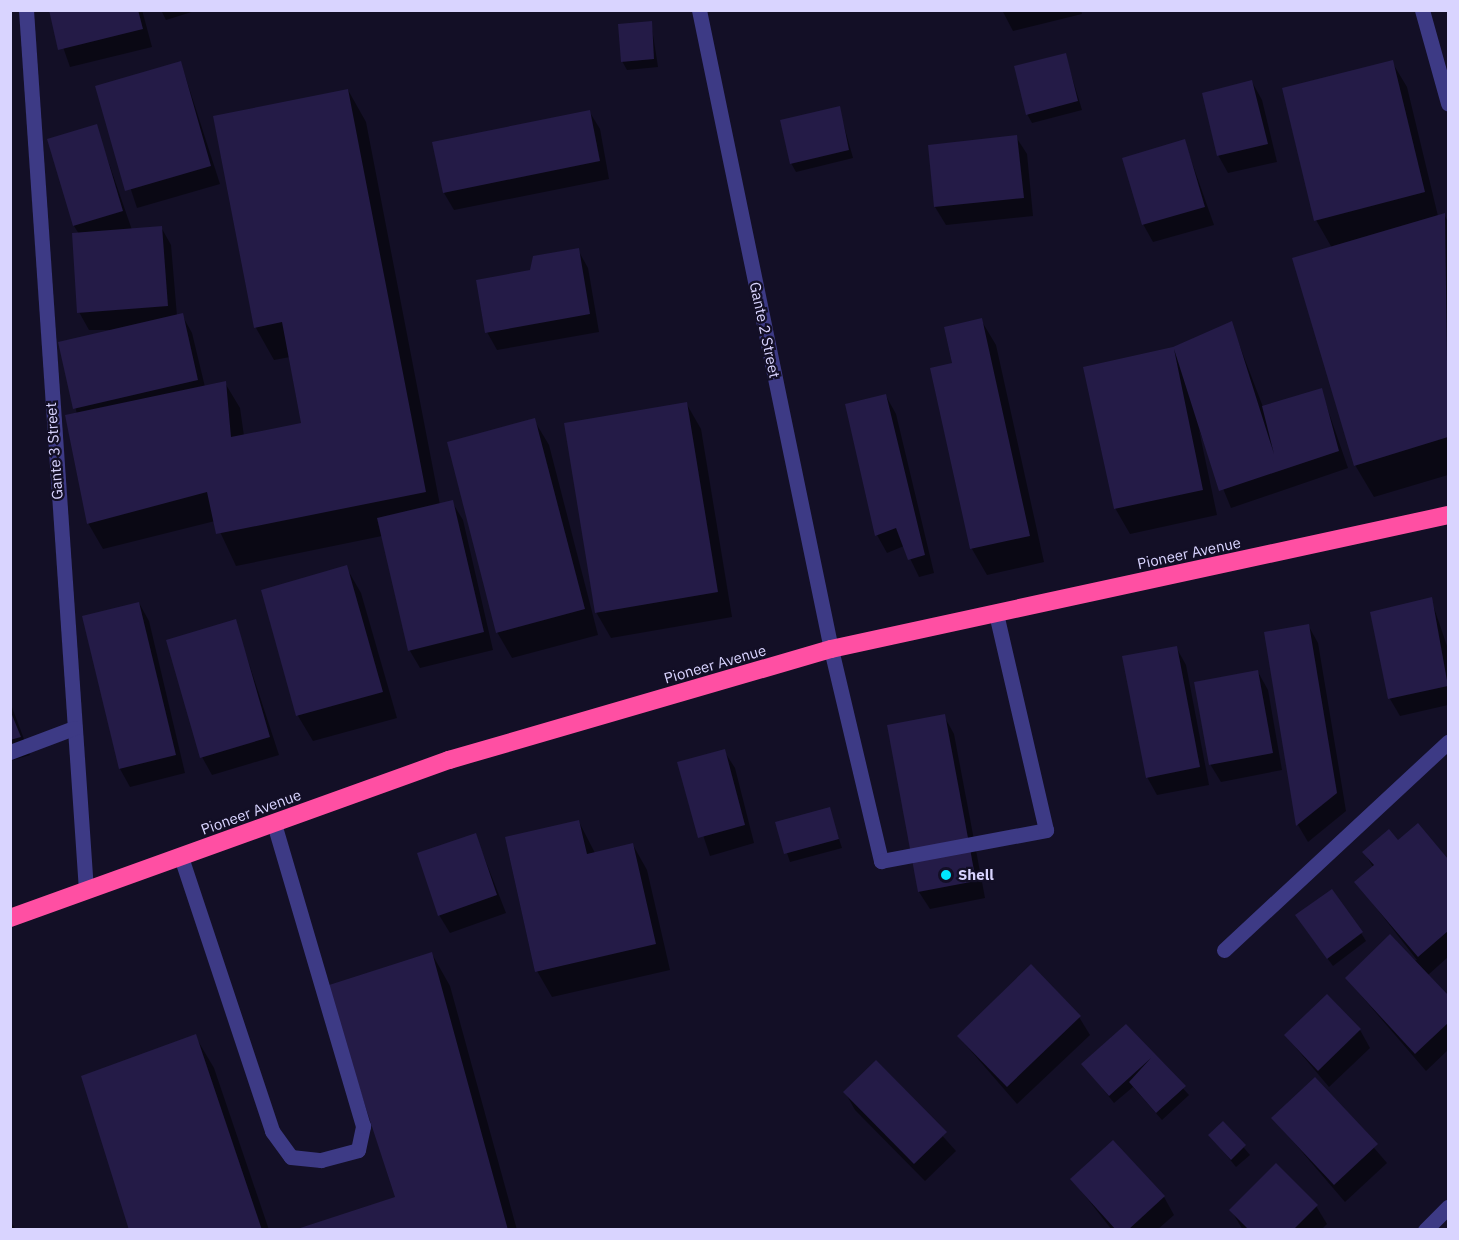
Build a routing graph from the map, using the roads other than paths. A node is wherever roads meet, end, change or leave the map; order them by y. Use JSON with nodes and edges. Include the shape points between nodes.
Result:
{"nodes":[{"id":1,"x":26,"y":10,"type":"edge"},
{"id":2,"x":699,"y":10,"type":"edge"},
{"id":3,"x":1422,"y":10,"type":"edge"},
{"id":4,"x":1449,"y":103,"type":"edge"},
{"id":5,"x":1449,"y":515,"type":"edge"},
{"id":6,"x":996,"y":613,"type":"junction"},
{"id":7,"x":831,"y":649,"type":"junction"},
{"id":8,"x":74,"y":728,"type":"junction"},
{"id":9,"x":1449,"y":742,"type":"edge"},
{"id":10,"x":10,"y":752,"type":"edge"},
{"id":11,"x":274,"y":823,"type":"junction"},
{"id":12,"x":182,"y":857,"type":"junction"},
{"id":13,"x":86,"y":891,"type":"junction"},
{"id":14,"x":10,"y":918,"type":"edge"},
{"id":15,"x":1224,"y":950,"type":"dead end"},
{"id":16,"x":1449,"y":1207,"type":"edge"},
{"id":17,"x":1425,"y":1230,"type":"edge"}],
"edges":[{"from":1,"to":8,"type":"street","name":"Gante 3 Street"},
{"from":2,"to":7,"type":"street","name":"Gante 2 Street"},
{"from":3,"to":4,"type":"street"},
{"from":5,"to":6,"type":"highway","name":"Pioneer Avenue"},
{"from":6,"to":7,"type":"highway","name":"Pioneer Avenue"},
{"from":6,"to":7,"type":"street","name":"Gante 2 Street","via":[[1046,830],[881,861]]},
{"from":7,"to":11,"type":"highway","name":"Pioneer Avenue","via":[[449,760]]},
{"from":8,"to":10,"type":"street"},
{"from":8,"to":13,"type":"street","name":"Gante 3 Street"},
{"from":9,"to":15,"type":"street"},
{"from":11,"to":12,"type":"highway","name":"Pioneer Avenue"},
{"from":11,"to":12,"type":"street","via":[[363,1126],[358,1150],[321,1160],[291,1157],[272,1131]]},
{"from":12,"to":13,"type":"highway","name":"Pioneer Avenue"},
{"from":13,"to":14,"type":"highway","name":"Pioneer Avenue"},
{"from":16,"to":17,"type":"street"}]}
